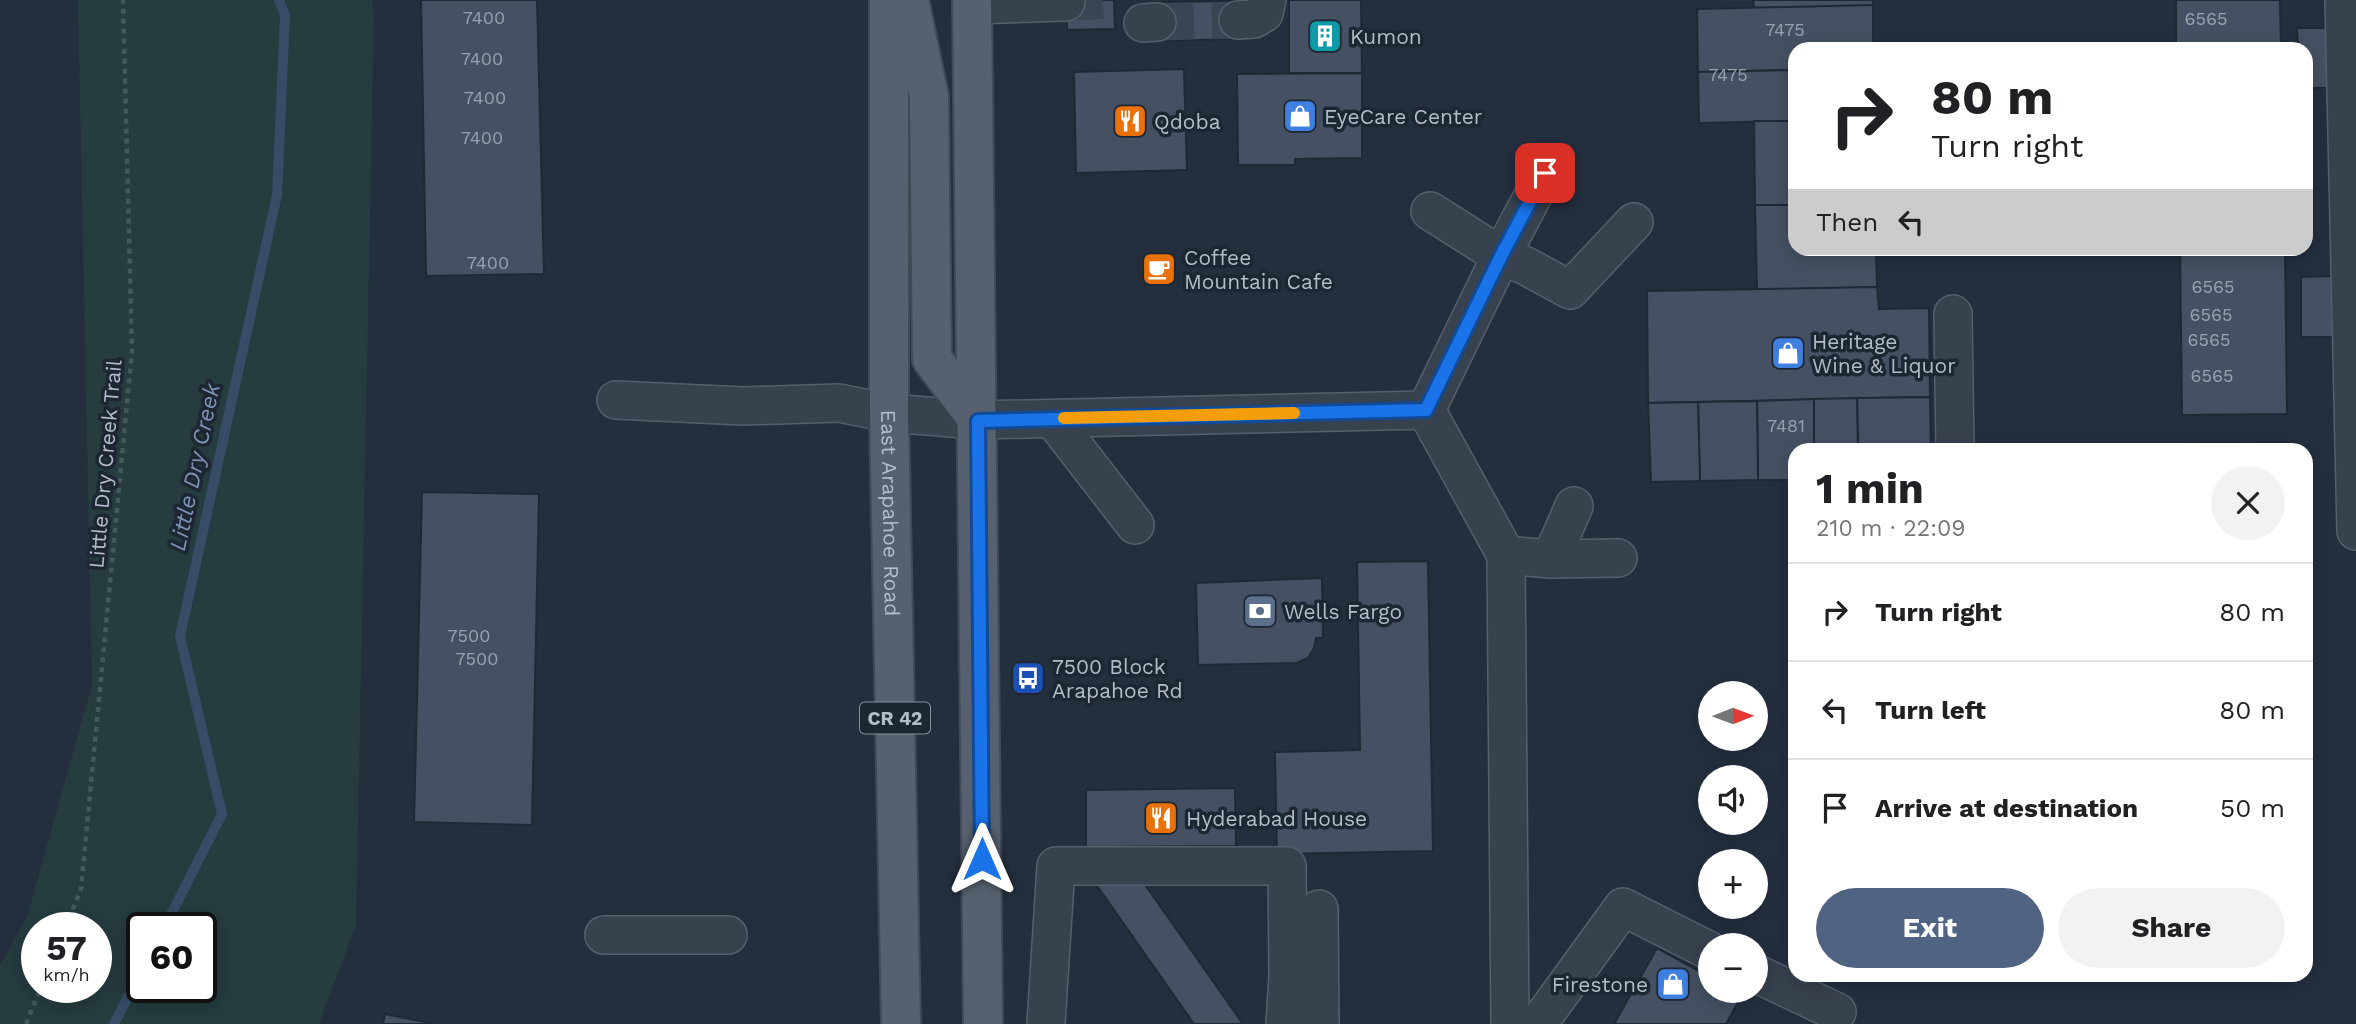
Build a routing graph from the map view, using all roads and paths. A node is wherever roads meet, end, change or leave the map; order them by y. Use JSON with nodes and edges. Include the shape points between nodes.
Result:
{"nodes":[{"id":1,"x":123,"y":0,"type":"edge"},
{"id":2,"x":889,"y":0,"type":"edge"},
{"id":3,"x":909,"y":0,"type":"edge"},
{"id":4,"x":2344,"y":0,"type":"edge"},
{"id":5,"x":1066,"y":2,"type":"dead end"},
{"id":6,"x":972,"y":3,"type":"edge"},
{"id":7,"x":1545,"y":173,"type":"dead end"},
{"id":8,"x":1430,"y":211,"type":"dead end"},
{"id":9,"x":1634,"y":222,"type":"dead end"},
{"id":10,"x":1501,"y":256,"type":"junction"},
{"id":11,"x":1953,"y":314,"type":"dead end"},
{"id":12,"x":616,"y":400,"type":"dead end"},
{"id":13,"x":1426,"y":410,"type":"junction"},
{"id":14,"x":889,"y":413,"type":"junction"},
{"id":15,"x":1053,"y":419,"type":"junction"},
{"id":16,"x":978,"y":421,"type":"junction"},
{"id":17,"x":1955,"y":443,"type":"edge"},
{"id":18,"x":1574,"y":506,"type":"dead end"},
{"id":19,"x":1135,"y":525,"type":"dead end"},
{"id":20,"x":2356,"y":531,"type":"edge"},
{"id":21,"x":1506,"y":555,"type":"junction"},
{"id":22,"x":1618,"y":558,"type":"dead end"},
{"id":23,"x":1551,"y":559,"type":"junction"},
{"id":24,"x":1319,"y":909,"type":"dead end"},
{"id":25,"x":71,"y":912,"type":"edge"},
{"id":26,"x":604,"y":935,"type":"dead end"},
{"id":27,"x":728,"y":935,"type":"dead end"},
{"id":28,"x":1698,"y":945,"type":"edge"},
{"id":29,"x":1768,"y":979,"type":"edge"},
{"id":30,"x":35,"y":1003,"type":"edge"},
{"id":31,"x":1837,"y":1012,"type":"dead end"},
{"id":32,"x":26,"y":1024,"type":"edge"},
{"id":33,"x":901,"y":1024,"type":"edge"},
{"id":34,"x":983,"y":1024,"type":"edge"},
{"id":35,"x":1046,"y":1024,"type":"edge"},
{"id":36,"x":1284,"y":1024,"type":"edge"},
{"id":37,"x":1320,"y":1024,"type":"edge"},
{"id":38,"x":1510,"y":1024,"type":"edge"},
{"id":39,"x":1538,"y":1024,"type":"edge"}],
"edges":[{"from":1,"to":25,"type":"path","name":"Little Dry Creek Trail","via":[[132,351],[80,889]]},
{"from":2,"to":14,"type":"main road","name":"East Arapahoe Road","number":"CR 42"},
{"from":3,"to":16,"type":"main road","via":[[929,97],[932,359]]},
{"from":4,"to":20,"type":"lane"},
{"from":5,"to":6,"type":"lane"},
{"from":6,"to":16,"type":"main road"},
{"from":7,"to":10,"type":"lane"},
{"from":8,"to":10,"type":"lane"},
{"from":9,"to":10,"type":"lane","via":[[1570,290]]},
{"from":10,"to":13,"type":"lane"},
{"from":11,"to":17,"type":"lane"},
{"from":12,"to":14,"type":"lane","via":[[743,406],[839,403]]},
{"from":13,"to":15,"type":"lane"},
{"from":13,"to":21,"type":"lane"},
{"from":14,"to":16,"type":"lane"},
{"from":14,"to":33,"type":"main road","name":"East Arapahoe Road","number":"CR 42"},
{"from":15,"to":16,"type":"lane"},
{"from":15,"to":19,"type":"lane"},
{"from":16,"to":34,"type":"main road"},
{"from":18,"to":23,"type":"lane"},
{"from":21,"to":23,"type":"lane"},
{"from":21,"to":38,"type":"lane"},
{"from":22,"to":23,"type":"lane"},
{"from":24,"to":37,"type":"lane"},
{"from":26,"to":27,"type":"lane"},
{"from":28,"to":39,"type":"lane","via":[[1623,907]]},
{"from":29,"to":31,"type":"lane"},
{"from":30,"to":32,"type":"path"},
{"from":35,"to":36,"type":"lane","via":[[1056,866],[1287,866]]}]}
